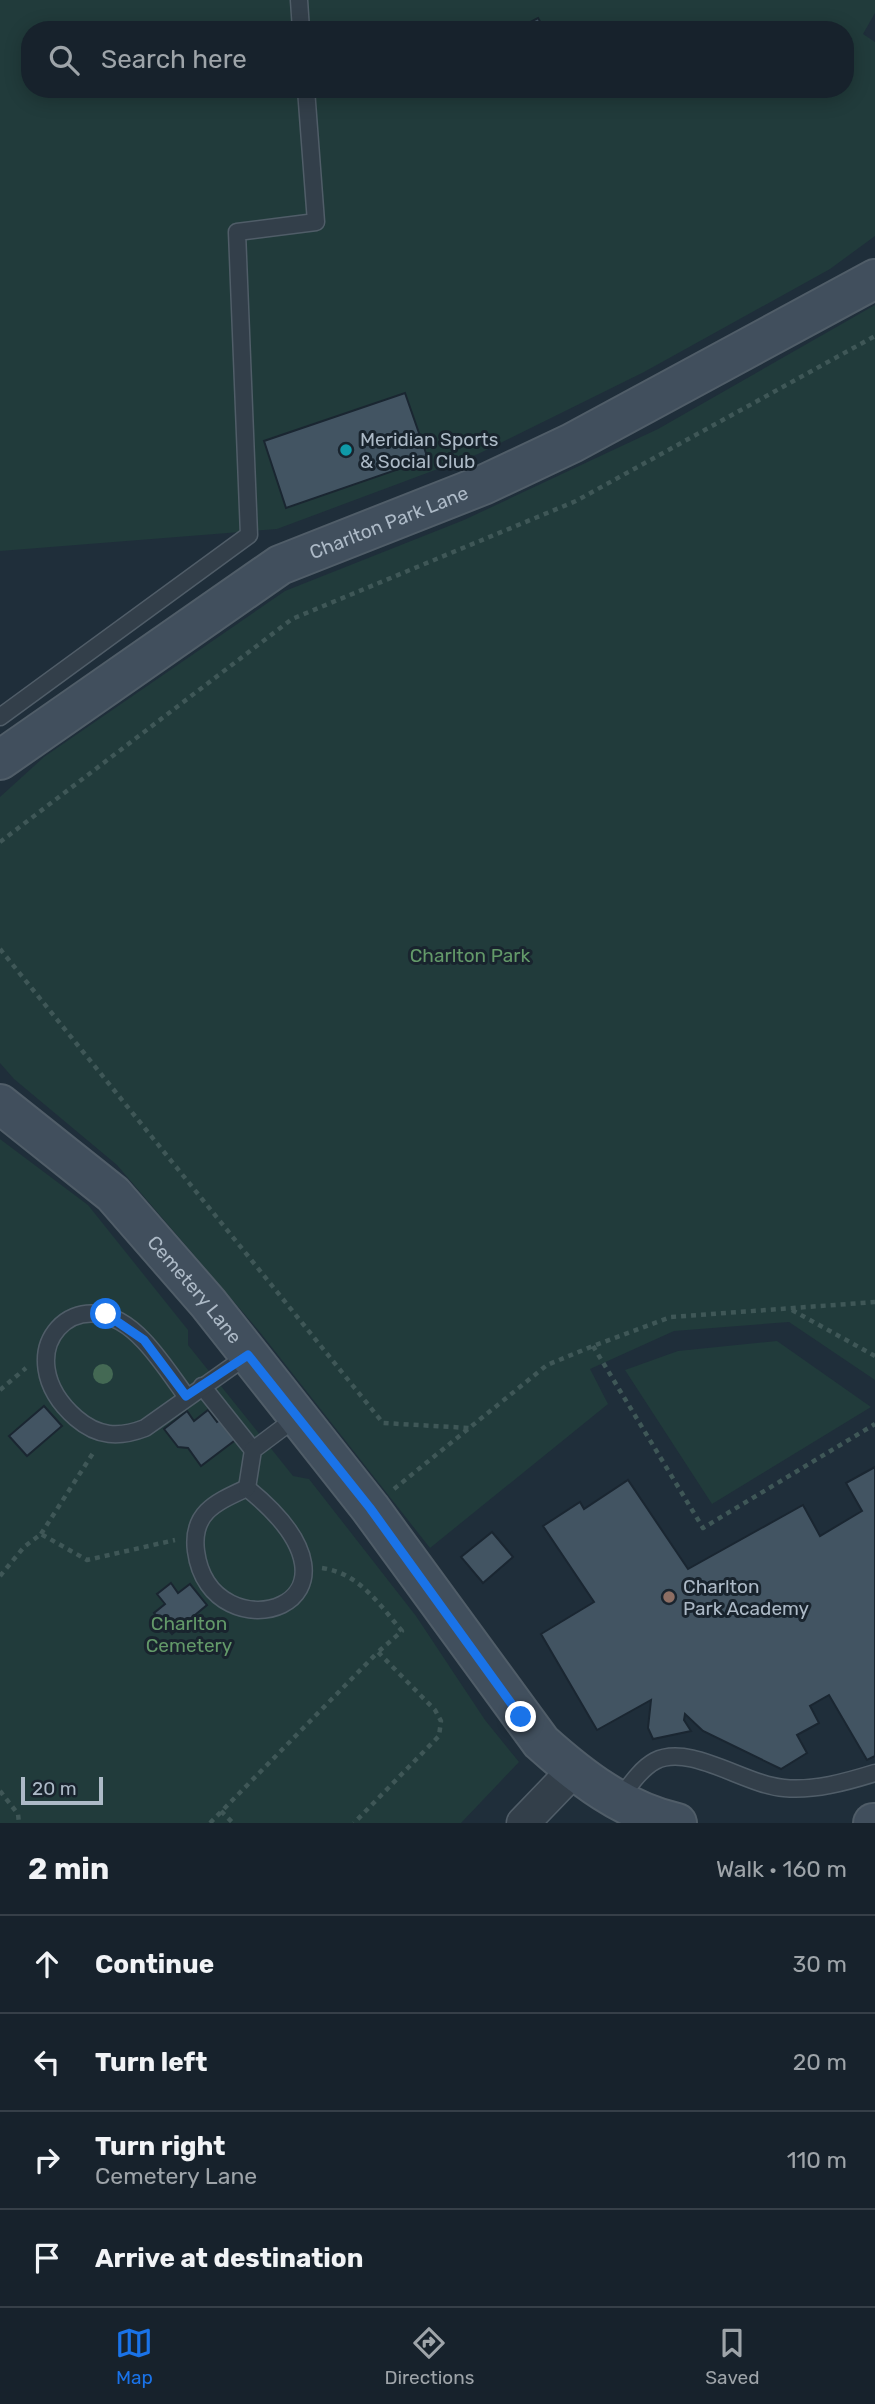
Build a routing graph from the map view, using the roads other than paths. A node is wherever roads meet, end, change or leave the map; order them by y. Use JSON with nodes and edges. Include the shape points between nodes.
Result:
{"nodes":[{"id":1,"x":299,"y":0,"type":"edge"},
{"id":2,"x":300,"y":21,"type":"edge"},
{"id":3,"x":307,"y":98,"type":"edge"},
{"id":4,"x":875,"y":279,"type":"edge"},
{"id":5,"x":0,"y":717,"type":"edge"},
{"id":6,"x":0,"y":760,"type":"edge"},
{"id":7,"x":0,"y":1104,"type":"edge"},
{"id":8,"x":248,"y":1355,"type":"junction"},
{"id":9,"x":202,"y":1386,"type":"junction"},
{"id":10,"x":186,"y":1396,"type":"junction"},
{"id":11,"x":297,"y":1417,"type":"junction"},
{"id":12,"x":253,"y":1450,"type":"junction"},
{"id":13,"x":247,"y":1488,"type":"junction"},
{"id":14,"x":573,"y":1771,"type":"junction"},
{"id":15,"x":875,"y":1773,"type":"edge"},
{"id":16,"x":618,"y":1801,"type":"junction"},
{"id":17,"x":665,"y":1822,"type":"edge"},
{"id":18,"x":523,"y":1823,"type":"edge"}],
"edges":[{"from":1,"to":2,"type":"lane"},
{"from":3,"to":5,"type":"lane","via":[[316,222],[237,232],[249,535]]},
{"from":4,"to":6,"type":"street","name":"Charlton Park Lane","via":[[572,443],[483,485],[280,565]]},
{"from":7,"to":8,"type":"street","name":"Cemetery Lane","via":[[113,1194]]},
{"from":8,"to":9,"type":"lane"},
{"from":8,"to":11,"type":"street","name":"Cemetery Lane"},
{"from":9,"to":10,"type":"lane"},
{"from":9,"to":12,"type":"lane"},
{"from":10,"to":10,"type":"lane","via":[[144,1340],[106,1314],[85,1312],[53,1331],[45,1353],[52,1390],[85,1425],[104,1435],[127,1435],[145,1428]]},
{"from":11,"to":12,"type":"lane"},
{"from":11,"to":14,"type":"street","name":"Cemetery Lane","via":[[370,1508],[521,1717]]},
{"from":12,"to":13,"type":"lane"},
{"from":13,"to":13,"type":"lane","via":[[286,1527],[303,1557],[303,1585],[282,1605],[269,1610],[238,1606],[218,1597],[200,1571],[196,1537],[200,1517],[209,1506]]},
{"from":14,"to":16,"type":"street","name":"Cemetery Lane"},
{"from":14,"to":18,"type":"street"},
{"from":15,"to":16,"type":"lane","via":[[810,1788],[783,1788],[740,1778],[685,1755],[654,1761]]},
{"from":16,"to":17,"type":"street","name":"Cemetery Lane"}]}
